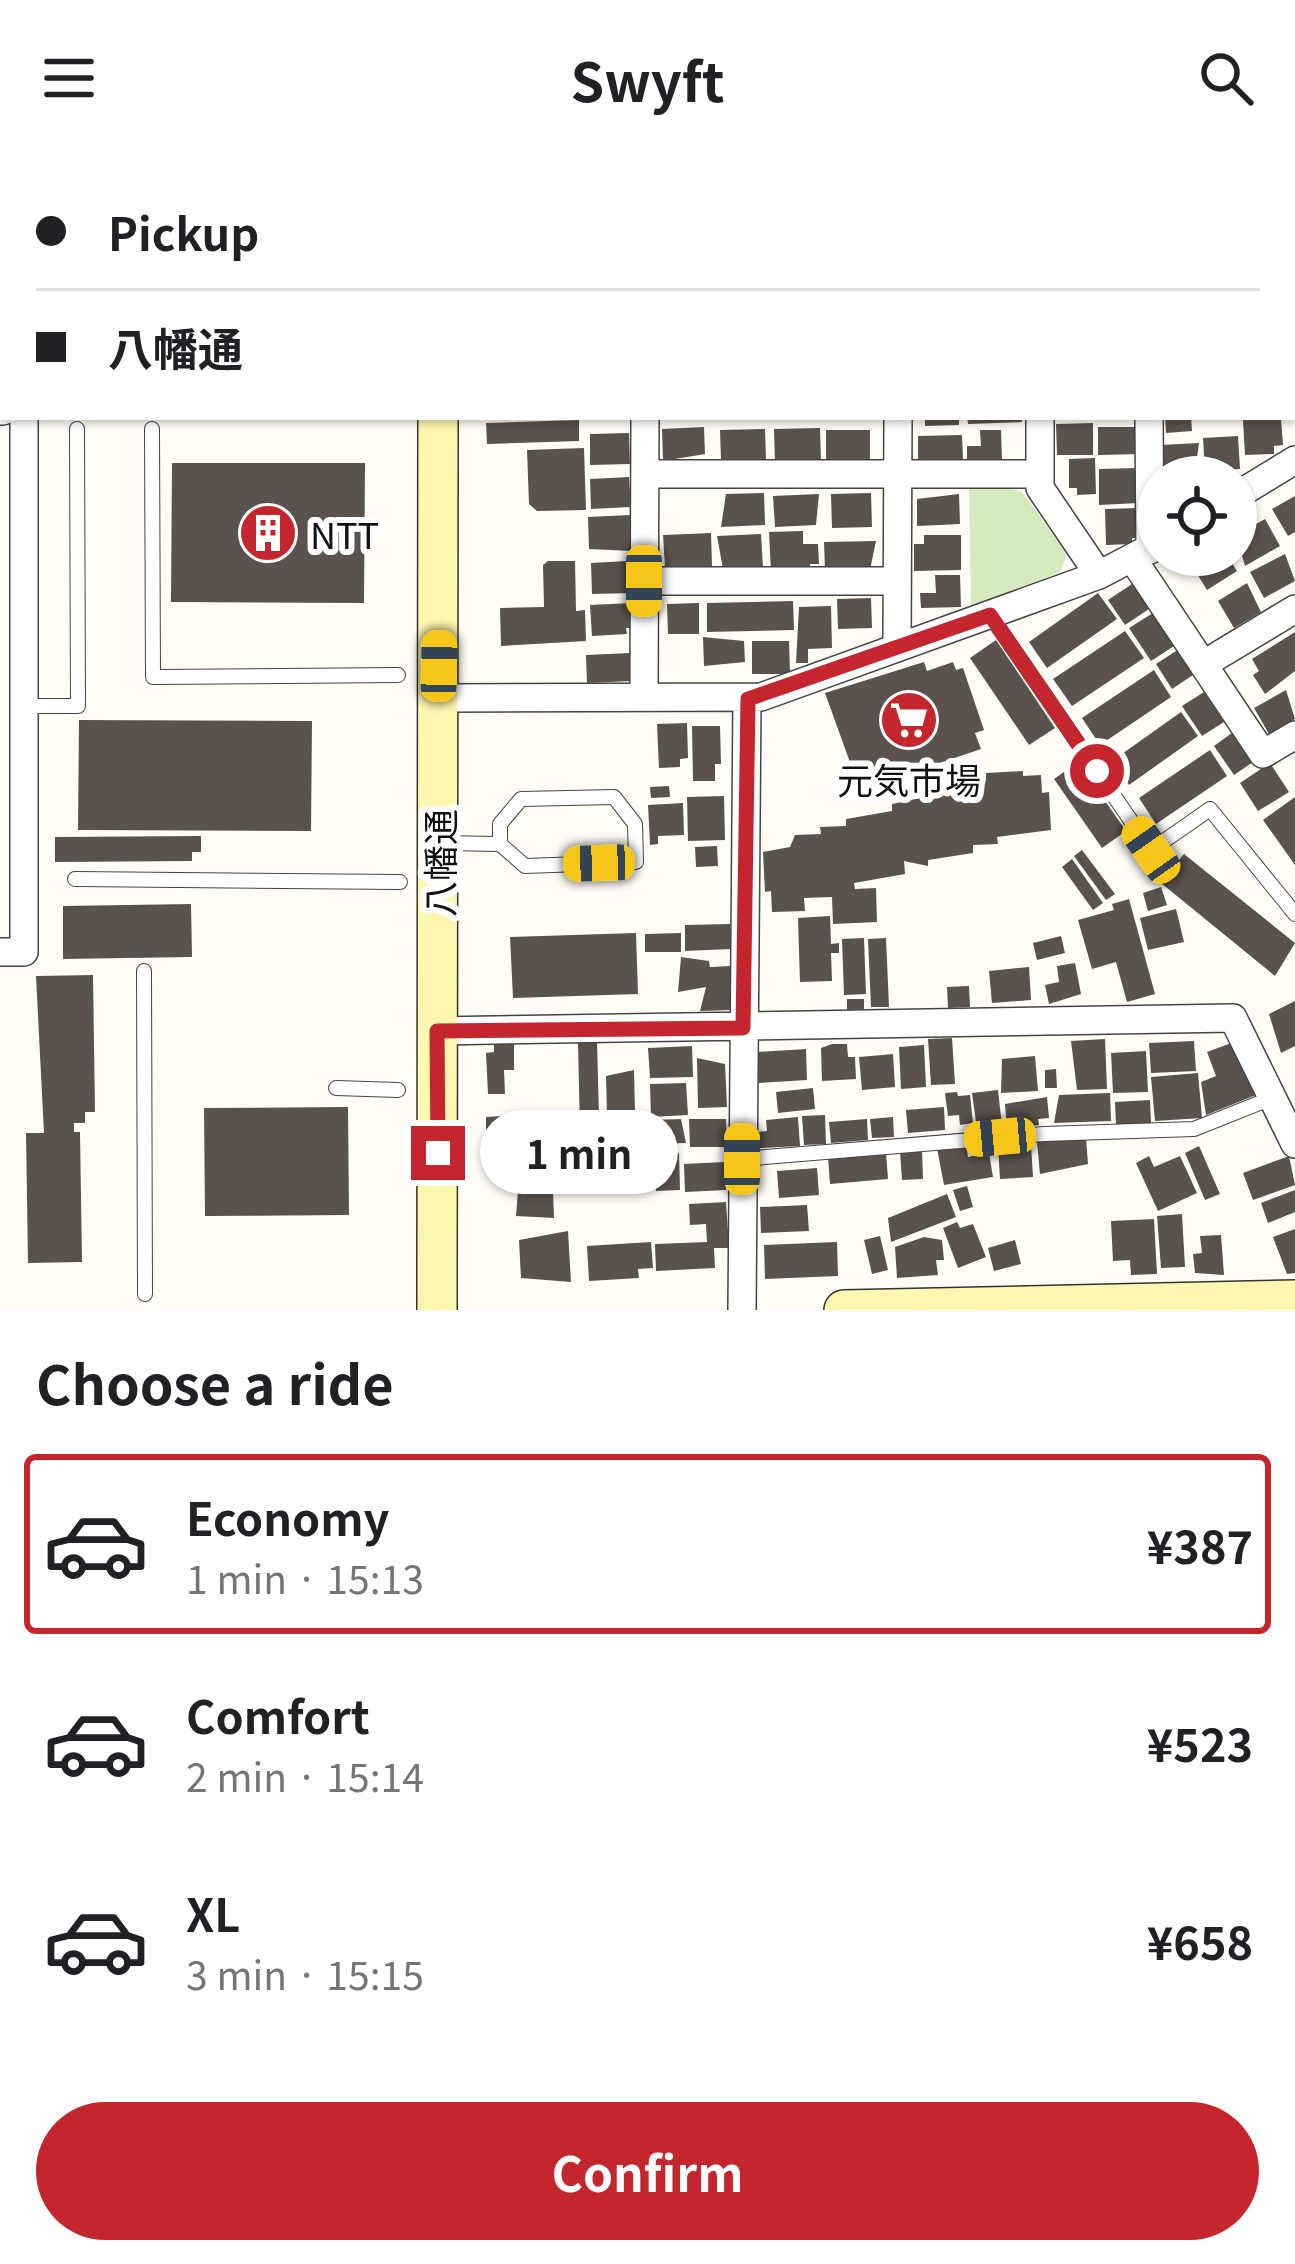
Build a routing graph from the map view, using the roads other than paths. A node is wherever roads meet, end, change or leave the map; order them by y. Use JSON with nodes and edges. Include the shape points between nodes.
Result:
{"nodes":[{"id":1,"x":24,"y":420,"type":"edge"},
{"id":2,"x":438,"y":420,"type":"edge"},
{"id":3,"x":645,"y":420,"type":"edge"},
{"id":4,"x":898,"y":420,"type":"edge"},
{"id":5,"x":1040,"y":420,"type":"edge"},
{"id":6,"x":1149,"y":420,"type":"edge"},
{"id":7,"x":76,"y":429,"type":"dead end"},
{"id":8,"x":152,"y":429,"type":"dead end"},
{"id":9,"x":1148,"y":456,"type":"edge"},
{"id":10,"x":1295,"y":460,"type":"edge"},
{"id":11,"x":645,"y":474,"type":"junction"},
{"id":12,"x":1040,"y":474,"type":"junction"},
{"id":13,"x":898,"y":476,"type":"junction"},
{"id":14,"x":1257,"y":483,"type":"edge"},
{"id":15,"x":12,"y":493,"type":"edge"},
{"id":16,"x":1137,"y":556,"type":"edge"},
{"id":17,"x":1099,"y":574,"type":"junction"},
{"id":18,"x":1160,"y":576,"type":"edge"},
{"id":19,"x":644,"y":581,"type":"junction"},
{"id":20,"x":896,"y":581,"type":"junction"},
{"id":21,"x":1295,"y":609,"type":"edge"},
{"id":22,"x":990,"y":615,"type":"junction"},
{"id":23,"x":897,"y":648,"type":"junction"},
{"id":24,"x":1204,"y":664,"type":"junction"},
{"id":25,"x":398,"y":675,"type":"dead end"},
{"id":26,"x":19,"y":691,"type":"junction"},
{"id":27,"x":644,"y":697,"type":"junction"},
{"id":28,"x":439,"y":698,"type":"junction"},
{"id":29,"x":748,"y":699,"type":"junction"},
{"id":30,"x":1295,"y":735,"type":"edge"},
{"id":31,"x":437,"y":843,"type":"junction"},
{"id":32,"x":500,"y":844,"type":"junction"},
{"id":33,"x":75,"y":880,"type":"dead end"},
{"id":34,"x":400,"y":882,"type":"dead end"},
{"id":35,"x":1295,"y":914,"type":"edge"},
{"id":36,"x":0,"y":952,"type":"edge"},
{"id":37,"x":144,"y":971,"type":"dead end"},
{"id":38,"x":743,"y":1028,"type":"junction"},
{"id":39,"x":437,"y":1031,"type":"junction"},
{"id":40,"x":336,"y":1088,"type":"dead end"},
{"id":41,"x":398,"y":1090,"type":"dead end"},
{"id":42,"x":1272,"y":1098,"type":"junction"},
{"id":43,"x":1295,"y":1144,"type":"edge"},
{"id":44,"x":742,"y":1159,"type":"junction"},
{"id":45,"x":146,"y":1294,"type":"dead end"},
{"id":46,"x":1295,"y":1300,"type":"edge"},
{"id":47,"x":1164,"y":1307,"type":"edge"},
{"id":48,"x":437,"y":1310,"type":"edge"},
{"id":49,"x":742,"y":1310,"type":"edge"},
{"id":50,"x":844,"y":1310,"type":"edge"}],
"edges":[{"from":1,"to":15,"type":"street"},
{"from":2,"to":28,"type":"street","name":"八幡通"},
{"from":3,"to":11,"type":"street"},
{"from":4,"to":13,"type":"street"},
{"from":5,"to":12,"type":"street"},
{"from":6,"to":9,"type":"street"},
{"from":7,"to":26,"type":"lane","via":[[78,706]]},
{"from":8,"to":25,"type":"lane","via":[[153,677]]},
{"from":10,"to":14,"type":"street"},
{"from":11,"to":13,"type":"street"},
{"from":11,"to":19,"type":"street"},
{"from":12,"to":13,"type":"street"},
{"from":12,"to":17,"type":"street","via":[[1040,488]]},
{"from":13,"to":20,"type":"street"},
{"from":15,"to":26,"type":"street"},
{"from":16,"to":17,"type":"street"},
{"from":17,"to":22,"type":"street"},
{"from":18,"to":24,"type":"street"},
{"from":19,"to":20,"type":"street"},
{"from":19,"to":27,"type":"street"},
{"from":20,"to":23,"type":"street"},
{"from":21,"to":24,"type":"street"},
{"from":22,"to":23,"type":"street"},
{"from":22,"to":35,"type":"lane","via":[[1151,850],[1210,809]]},
{"from":23,"to":29,"type":"street"},
{"from":24,"to":30,"type":"street","via":[[1263,754]]},
{"from":26,"to":36,"type":"street","via":[[24,952]]},
{"from":27,"to":28,"type":"street"},
{"from":27,"to":29,"type":"street"},
{"from":28,"to":31,"type":"street","name":"八幡通"},
{"from":29,"to":38,"type":"street"},
{"from":31,"to":32,"type":"lane"},
{"from":31,"to":39,"type":"street","name":"八幡通"},
{"from":32,"to":32,"type":"lane","via":[[500,824],[521,799],[614,797],[635,824],[635,862],[525,866]]},
{"from":33,"to":34,"type":"lane"},
{"from":37,"to":45,"type":"lane"},
{"from":38,"to":39,"type":"street"},
{"from":38,"to":42,"type":"street","via":[[1233,1018]]},
{"from":38,"to":44,"type":"street"},
{"from":39,"to":48,"type":"street","name":"八幡通"},
{"from":40,"to":41,"type":"lane"},
{"from":42,"to":43,"type":"street"},
{"from":42,"to":44,"type":"lane","via":[[1194,1129]]},
{"from":44,"to":49,"type":"street"},
{"from":46,"to":47,"type":"street"},
{"from":47,"to":50,"type":"street"}]}
